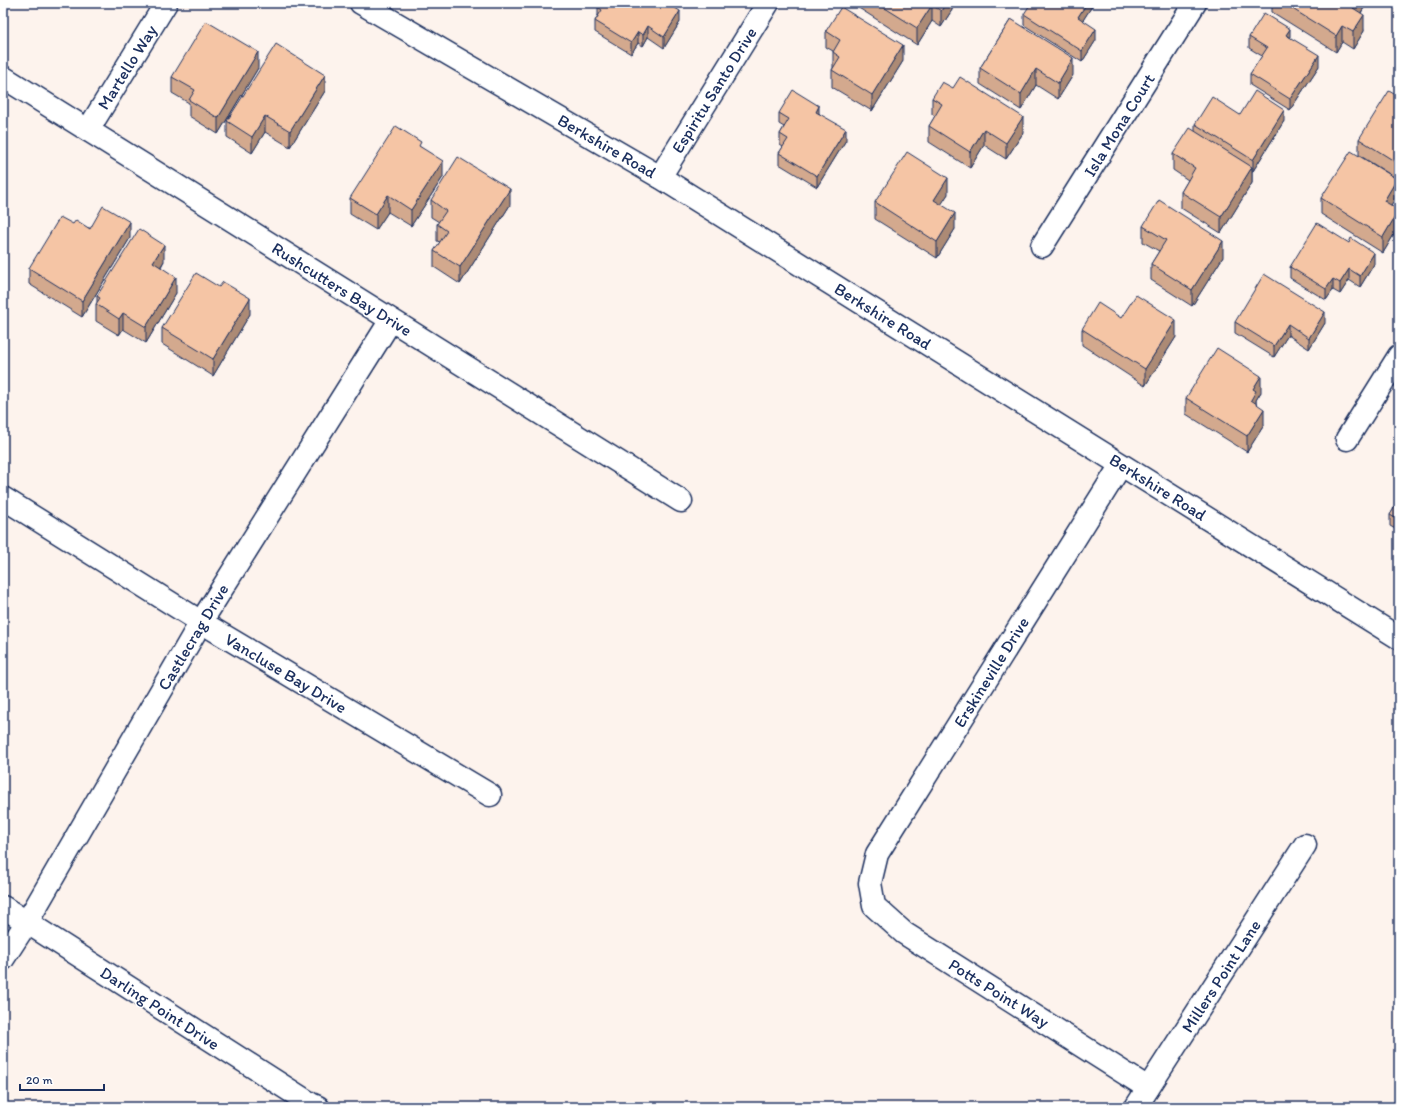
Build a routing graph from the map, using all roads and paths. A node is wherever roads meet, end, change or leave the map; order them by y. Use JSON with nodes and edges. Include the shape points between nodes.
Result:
{"nodes":[{"id":1,"x":166,"y":3,"type":"edge"},
{"id":2,"x":361,"y":3,"type":"edge"},
{"id":3,"x":768,"y":3,"type":"edge"},
{"id":4,"x":1196,"y":3,"type":"edge"},
{"id":5,"x":3,"y":77,"type":"edge"},
{"id":6,"x":88,"y":130,"type":"junction"},
{"id":7,"x":660,"y":177,"type":"junction"},
{"id":8,"x":1042,"y":246,"type":"dead end"},
{"id":9,"x":391,"y":320,"type":"junction"},
{"id":10,"x":1399,"y":356,"type":"edge"},
{"id":11,"x":1347,"y":439,"type":"dead end"},
{"id":12,"x":1121,"y":465,"type":"junction"},
{"id":13,"x":3,"y":498,"type":"edge"},
{"id":14,"x":681,"y":500,"type":"dead end"},
{"id":15,"x":201,"y":622,"type":"junction"},
{"id":16,"x":1399,"y":638,"type":"edge"},
{"id":17,"x":490,"y":795,"type":"dead end"},
{"id":18,"x":1305,"y":845,"type":"dead end"},
{"id":19,"x":870,"y":883,"type":"joint"},
{"id":20,"x":3,"y":907,"type":"edge"},
{"id":21,"x":27,"y":922,"type":"junction"},
{"id":22,"x":3,"y":959,"type":"edge"},
{"id":23,"x":1148,"y":1088,"type":"junction"},
{"id":24,"x":318,"y":1107,"type":"edge"},
{"id":25,"x":1136,"y":1107,"type":"edge"}],
"edges":[{"from":1,"to":6,"type":"street","name":"Martello Way"},
{"from":2,"to":7,"type":"street","name":"Berkshire Road"},
{"from":3,"to":7,"type":"street","name":"Espiritu Santo Drive"},
{"from":4,"to":8,"type":"street","name":"Isla Mona Court"},
{"from":5,"to":6,"type":"street","name":"Rushcutters Bay Drive"},
{"from":6,"to":9,"type":"street","name":"Rushcutters Bay Drive"},
{"from":7,"to":12,"type":"street","name":"Berkshire Road"},
{"from":9,"to":14,"type":"street","name":"Rushcutters Bay Drive"},
{"from":9,"to":15,"type":"street","name":"Castlecrag Drive"},
{"from":10,"to":11,"type":"street"},
{"from":12,"to":16,"type":"street","name":"Berkshire Road"},
{"from":12,"to":19,"type":"street","name":"Erskineville Drive","via":[[877,854]]},
{"from":13,"to":15,"type":"street","name":"Vancluse Bay Drive"},
{"from":15,"to":17,"type":"street","name":"Vancluse Bay Drive"},
{"from":15,"to":21,"type":"street","name":"Castlecrag Drive"},
{"from":18,"to":23,"type":"street","name":"Millers Point Lane"},
{"from":19,"to":23,"type":"street","name":"Potts Point Way","via":[[874,906],[904,933]]},
{"from":20,"to":21,"type":"street","name":"Darling Point Drive"},
{"from":21,"to":22,"type":"street","name":"Castlecrag Drive"},
{"from":21,"to":24,"type":"street","name":"Darling Point Drive"},
{"from":23,"to":25,"type":"street","name":"Millers Point Lane"}]}
